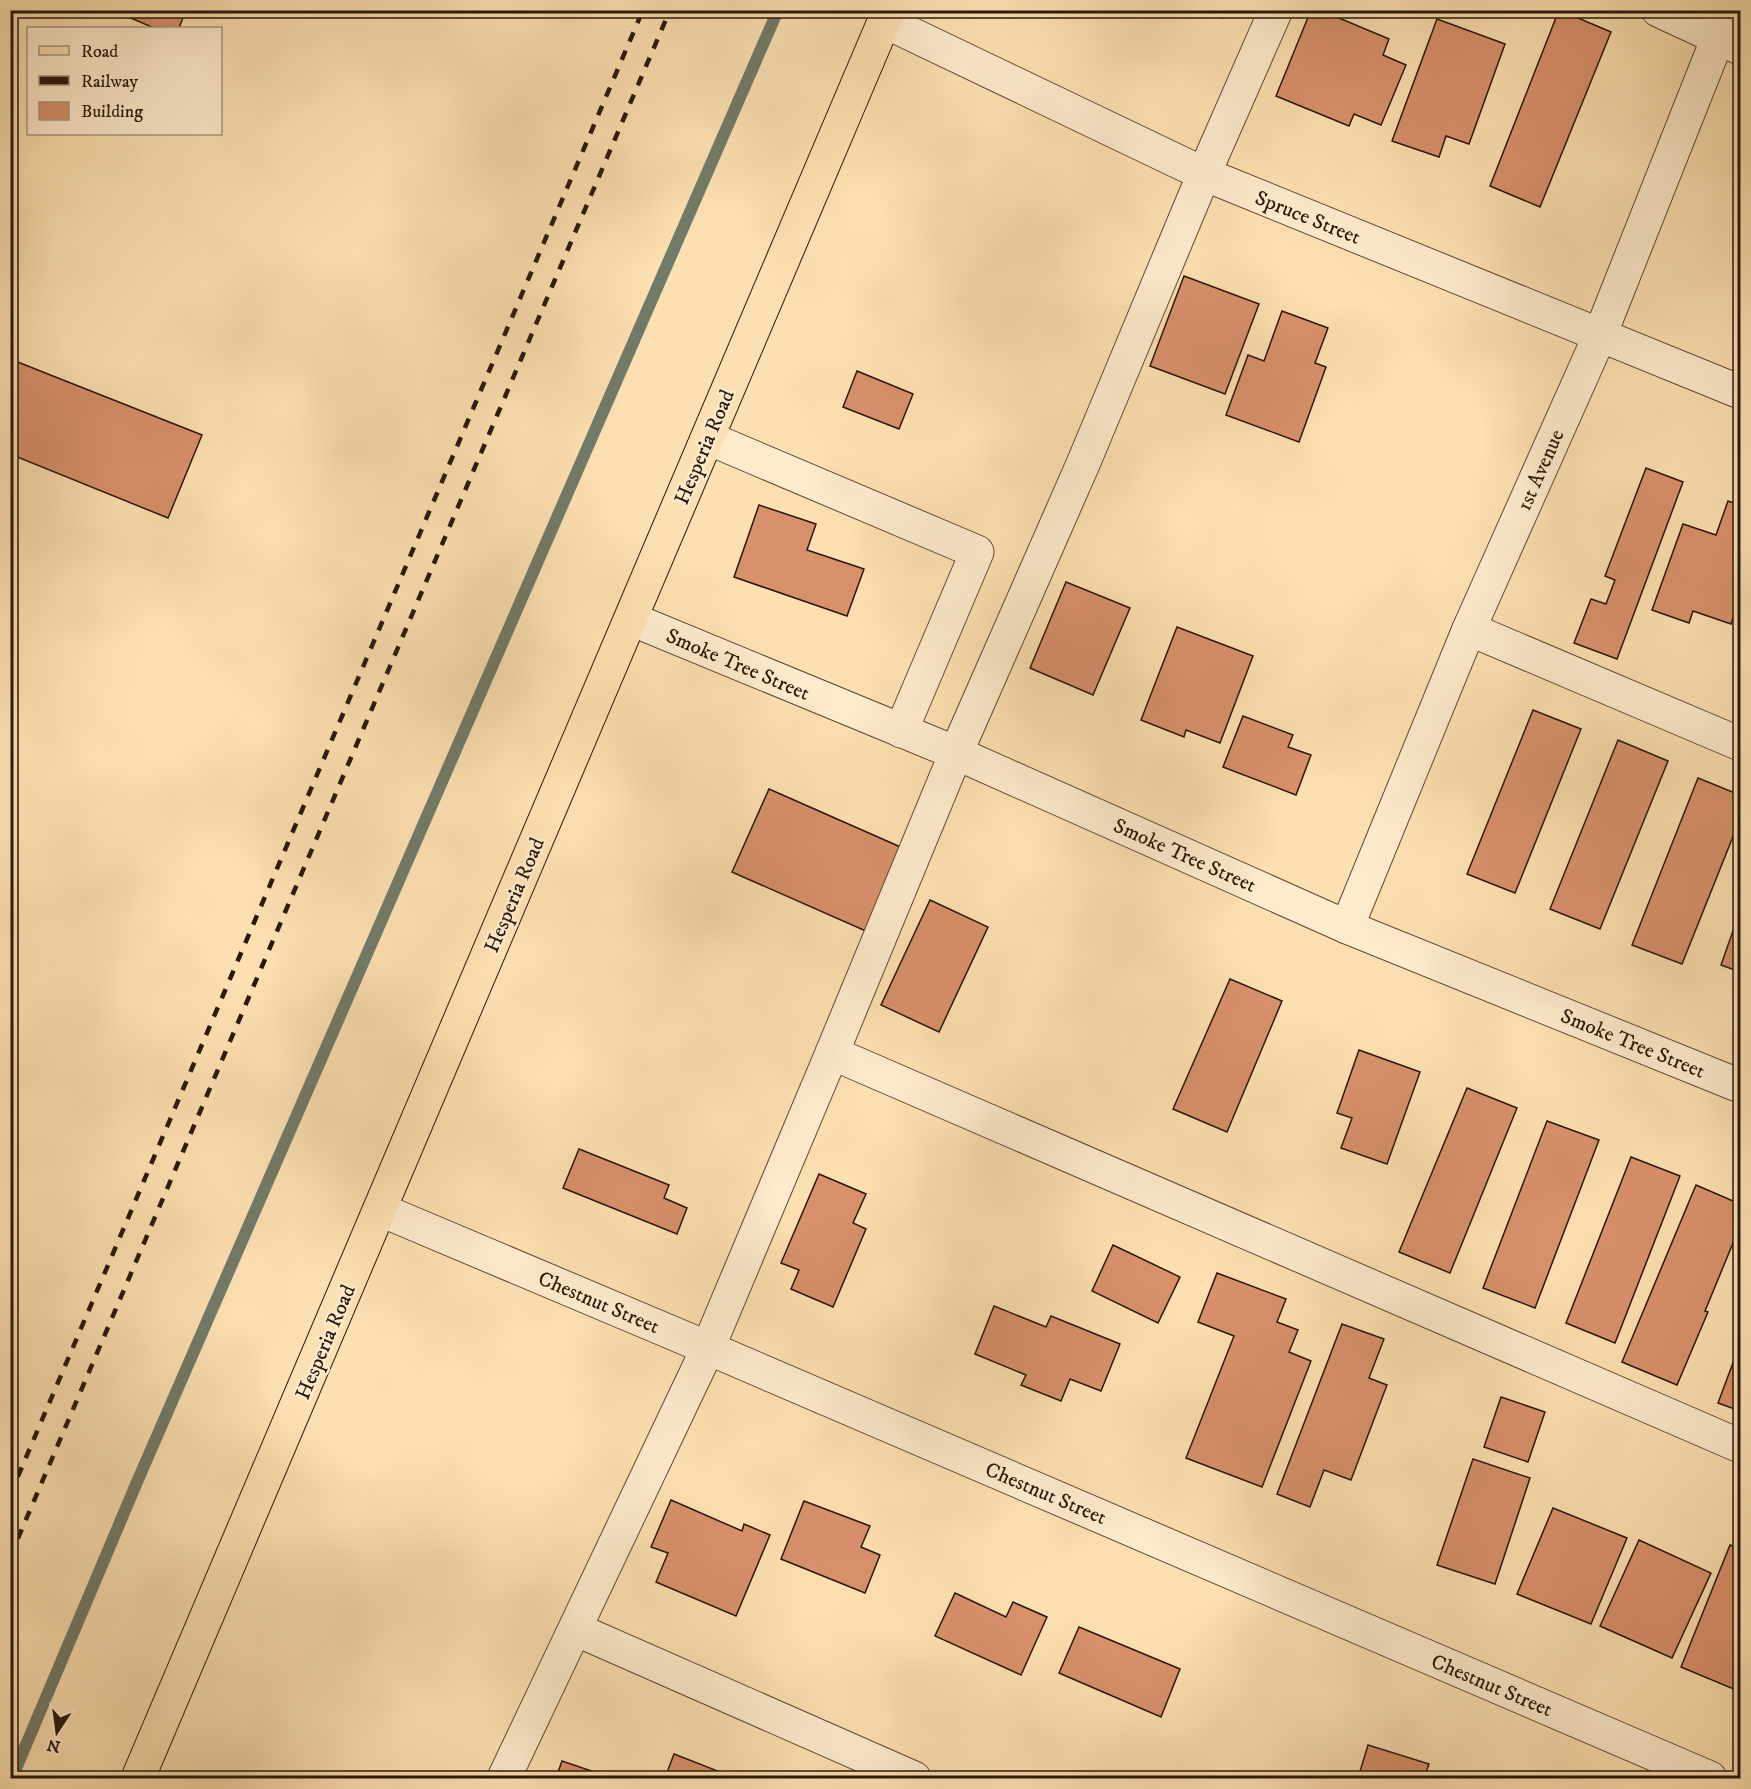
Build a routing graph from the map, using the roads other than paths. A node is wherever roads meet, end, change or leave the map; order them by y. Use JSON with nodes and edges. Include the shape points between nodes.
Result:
{"nodes":[{"id":1,"x":1276,"y":10,"type":"edge"},
{"id":2,"x":1658,"y":10,"type":"edge"},
{"id":3,"x":886,"y":16,"type":"edge"},
{"id":4,"x":1729,"y":32,"type":"edge"},
{"id":5,"x":1204,"y":174,"type":"junction"},
{"id":6,"x":1600,"y":335,"type":"junction"},
{"id":7,"x":1740,"y":392,"type":"edge"},
{"id":8,"x":708,"y":438,"type":"junction"},
{"id":9,"x":631,"y":619,"type":"junction"},
{"id":10,"x":1469,"y":629,"type":"junction"},
{"id":11,"x":901,"y":732,"type":"junction"},
{"id":12,"x":1740,"y":744,"type":"edge"},
{"id":13,"x":956,"y":753,"type":"junction"},
{"id":14,"x":1347,"y":927,"type":"junction"},
{"id":15,"x":832,"y":1053,"type":"junction"},
{"id":16,"x":1740,"y":1086,"type":"edge"},
{"id":17,"x":381,"y":1210,"type":"junction"},
{"id":18,"x":708,"y":1348,"type":"junction"},
{"id":19,"x":1740,"y":1446,"type":"edge"},
{"id":20,"x":575,"y":1629,"type":"junction"},
{"id":21,"x":138,"y":1779,"type":"edge"},
{"id":22,"x":504,"y":1779,"type":"edge"},
{"id":23,"x":914,"y":1779,"type":"edge"},
{"id":24,"x":1710,"y":1779,"type":"edge"}],
"edges":[{"from":1,"to":5,"type":"street"},
{"from":2,"to":4,"type":"street"},
{"from":3,"to":5,"type":"street","name":"Spruce Street"},
{"from":3,"to":8,"type":"main road","name":"Hesperia Road"},
{"from":4,"to":6,"type":"street","name":"1st Avenue"},
{"from":5,"to":6,"type":"street","name":"Spruce Street"},
{"from":5,"to":13,"type":"street"},
{"from":6,"to":7,"type":"street","name":"Spruce Street"},
{"from":6,"to":10,"type":"street","name":"1st Avenue"},
{"from":8,"to":9,"type":"main road","name":"Hesperia Road"},
{"from":8,"to":11,"type":"street","via":[[978,552]]},
{"from":9,"to":11,"type":"street","name":"Smoke Tree Street"},
{"from":9,"to":17,"type":"main road","name":"Hesperia Road"},
{"from":10,"to":12,"type":"street"},
{"from":10,"to":14,"type":"street","name":"1st Avenue"},
{"from":11,"to":13,"type":"street","name":"Smoke Tree Street"},
{"from":13,"to":14,"type":"street","name":"Smoke Tree Street"},
{"from":13,"to":15,"type":"street"},
{"from":14,"to":16,"type":"street","name":"Smoke Tree Street"},
{"from":15,"to":18,"type":"street"},
{"from":15,"to":19,"type":"street"},
{"from":17,"to":18,"type":"street","name":"Chestnut Street"},
{"from":17,"to":21,"type":"main road","name":"Hesperia Road"},
{"from":18,"to":20,"type":"street"},
{"from":18,"to":24,"type":"street","name":"Chestnut Street"},
{"from":20,"to":22,"type":"street"},
{"from":20,"to":23,"type":"street"}]}
